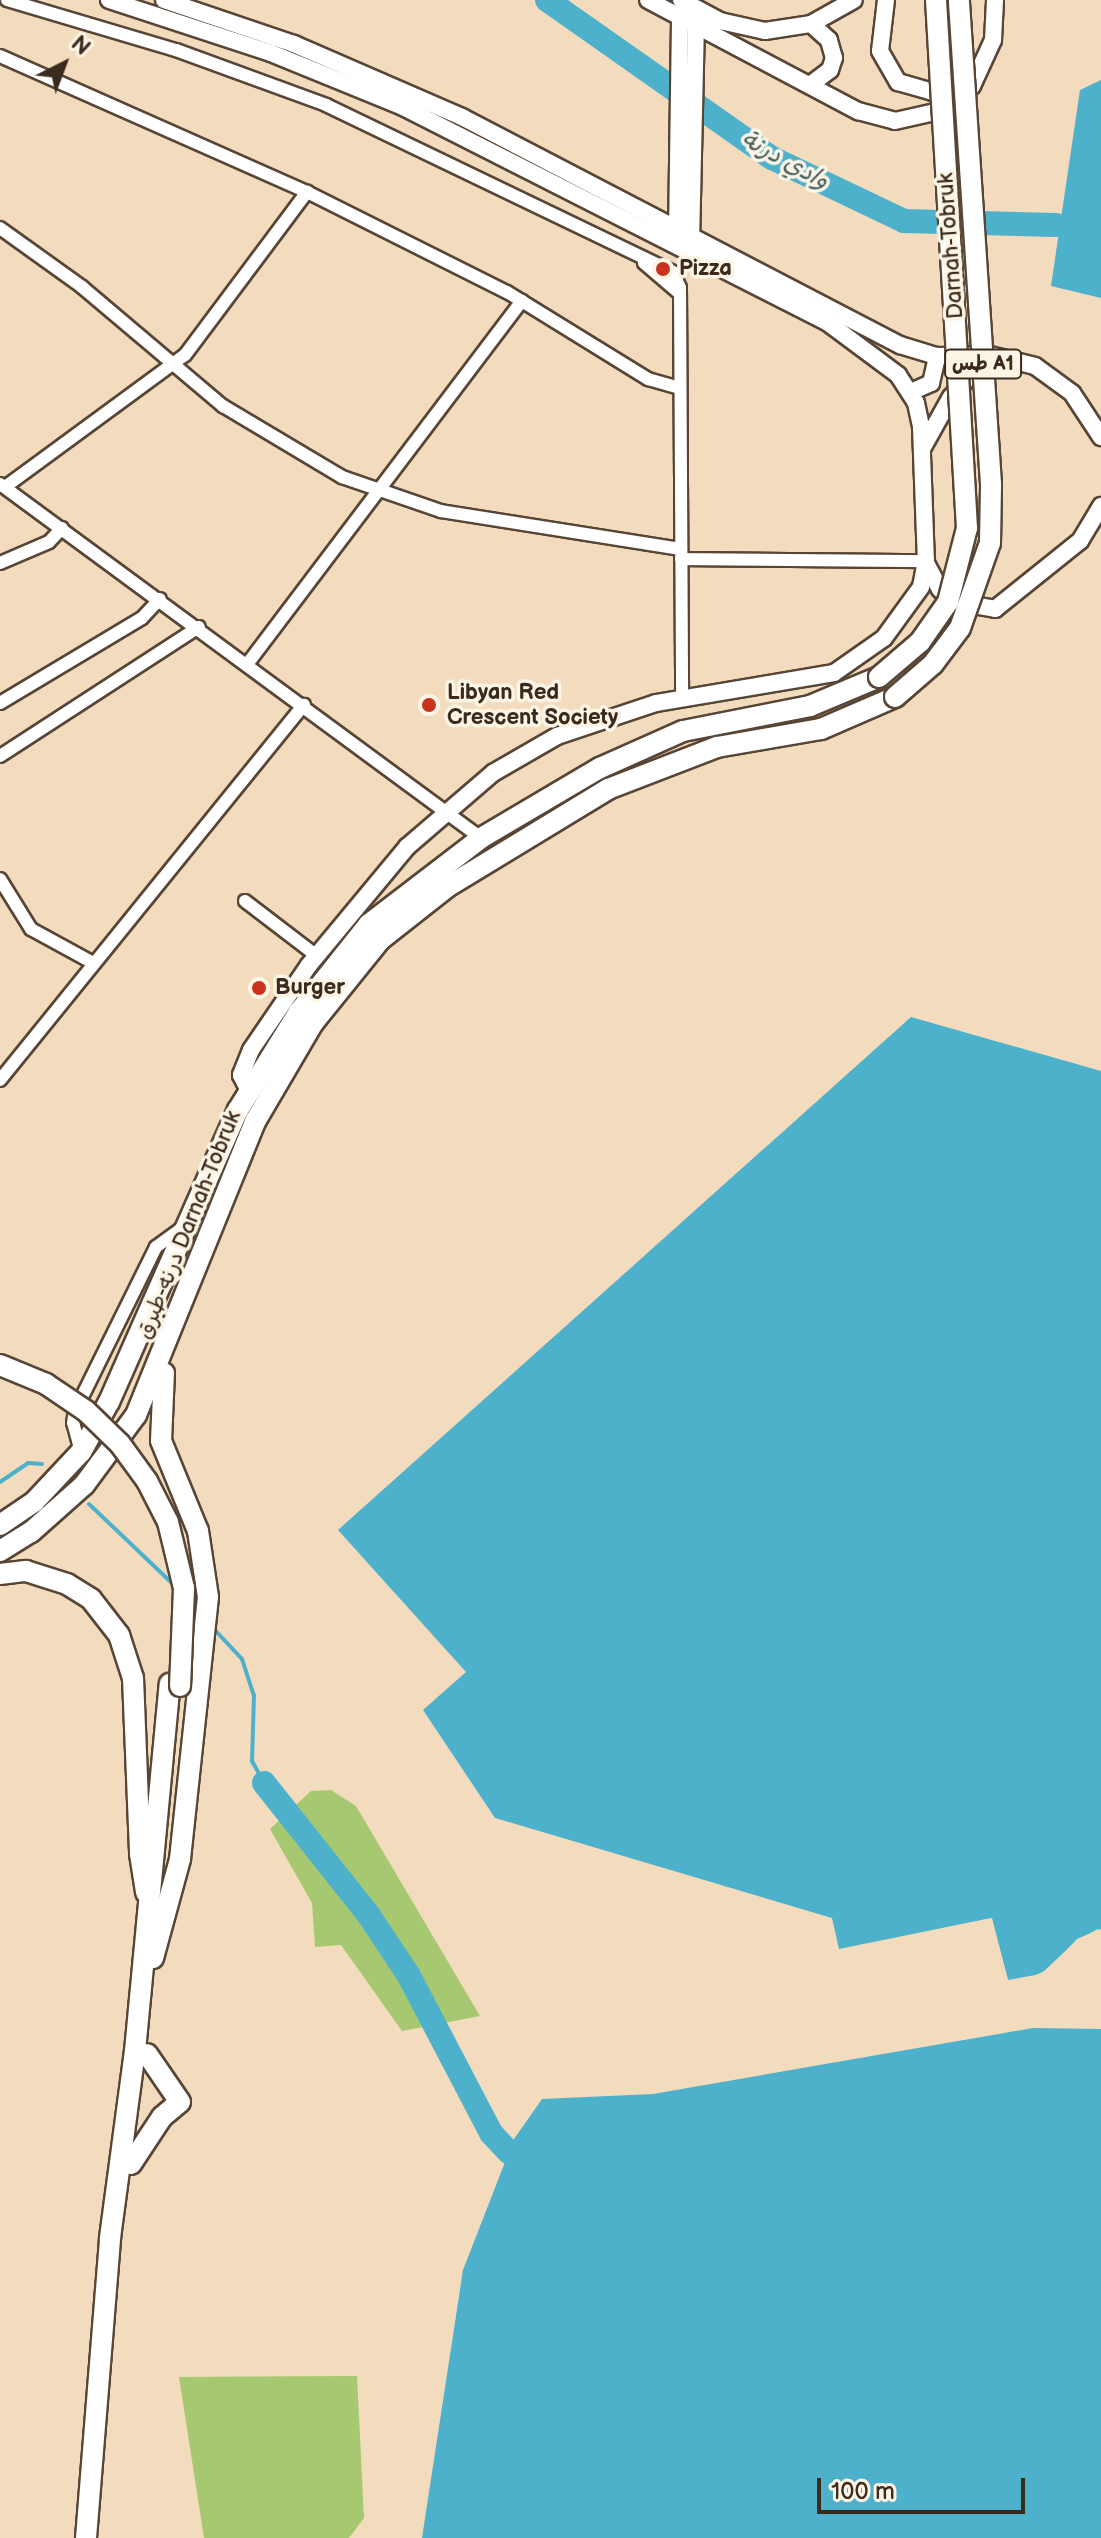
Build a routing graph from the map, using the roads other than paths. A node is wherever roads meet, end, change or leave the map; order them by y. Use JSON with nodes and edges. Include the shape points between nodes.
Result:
{"nodes":[{"id":1,"x":7,"y":0,"type":"edge"},
{"id":2,"x":109,"y":0,"type":"edge"},
{"id":3,"x":164,"y":0,"type":"edge"},
{"id":4,"x":648,"y":0,"type":"edge"},
{"id":5,"x":854,"y":0,"type":"edge"},
{"id":6,"x":886,"y":0,"type":"edge"},
{"id":7,"x":936,"y":0,"type":"edge"},
{"id":8,"x":959,"y":0,"type":"edge"},
{"id":9,"x":995,"y":0,"type":"edge"},
{"id":10,"x":686,"y":22,"type":"edge"},
{"id":11,"x":811,"y":24,"type":"junction"},
{"id":12,"x":0,"y":56,"type":"edge"},
{"id":13,"x":985,"y":65,"type":"junction"},
{"id":14,"x":810,"y":85,"type":"junction"},
{"id":15,"x":307,"y":192,"type":"junction"},
{"id":16,"x":684,"y":224,"type":"junction"},
{"id":17,"x":0,"y":228,"type":"edge"},
{"id":18,"x":684,"y":248,"type":"junction"},
{"id":19,"x":522,"y":301,"type":"junction"},
{"id":20,"x":990,"y":355,"type":"junction"},
{"id":21,"x":937,"y":356,"type":"junction"},
{"id":22,"x":175,"y":364,"type":"junction"},
{"id":23,"x":680,"y":388,"type":"junction"},
{"id":24,"x":911,"y":392,"type":"junction"},
{"id":25,"x":1101,"y":437,"type":"edge"},
{"id":26,"x":922,"y":451,"type":"junction"},
{"id":27,"x":2,"y":486,"type":"edge"},
{"id":28,"x":378,"y":492,"type":"junction"},
{"id":29,"x":1101,"y":506,"type":"edge"},
{"id":30,"x":62,"y":528,"type":"junction"},
{"id":31,"x":681,"y":554,"type":"junction"},
{"id":32,"x":926,"y":561,"type":"junction"},
{"id":33,"x":0,"y":563,"type":"edge"},
{"id":34,"x":160,"y":599,"type":"junction"},
{"id":35,"x":199,"y":627,"type":"junction"},
{"id":36,"x":248,"y":663,"type":"junction"},
{"id":37,"x":879,"y":677,"type":"joint"},
{"id":38,"x":682,"y":696,"type":"junction"},
{"id":39,"x":895,"y":697,"type":"joint"},
{"id":40,"x":0,"y":703,"type":"edge"},
{"id":41,"x":304,"y":705,"type":"junction"},
{"id":42,"x":0,"y":756,"type":"edge"},
{"id":43,"x":446,"y":810,"type":"junction"},
{"id":44,"x":481,"y":838,"type":"junction"},
{"id":45,"x":0,"y":879,"type":"edge"},
{"id":46,"x":245,"y":901,"type":"dead end"},
{"id":47,"x":317,"y":956,"type":"junction"},
{"id":48,"x":93,"y":963,"type":"junction"},
{"id":49,"x":0,"y":1080,"type":"edge"},
{"id":50,"x":249,"y":1091,"type":"junction"},
{"id":51,"x":170,"y":1337,"type":"junction"},
{"id":52,"x":0,"y":1365,"type":"edge"},
{"id":53,"x":0,"y":1375,"type":"edge"},
{"id":54,"x":0,"y":1525,"type":"edge"},
{"id":55,"x":0,"y":1551,"type":"edge"},
{"id":56,"x":0,"y":1574,"type":"edge"},
{"id":57,"x":175,"y":1685,"type":"junction"},
{"id":58,"x":146,"y":1893,"type":"junction"},
{"id":59,"x":153,"y":1958,"type":"junction"},
{"id":60,"x":147,"y":2054,"type":"junction"},
{"id":61,"x":131,"y":2164,"type":"junction"},
{"id":62,"x":86,"y":2538,"type":"edge"},
{"id":63,"x":96,"y":2538,"type":"edge"}],
"edges":[{"from":1,"to":23,"type":"street","via":[[188,54],[326,105],[668,267],[677,277],[679,294]]},
{"from":2,"to":18,"type":"street","via":[[271,53],[403,107]]},
{"from":3,"to":16,"type":"street","via":[[294,44],[407,91]]},
{"from":4,"to":10,"type":"street"},
{"from":5,"to":11,"type":"street"},
{"from":6,"to":13,"type":"street","via":[[880,51],[898,82],[923,92],[941,90]]},
{"from":7,"to":37,"type":"main road","name":"Darnah-Tobruk","number":"طس A1","bridge":true,"via":[[967,528],[948,602],[920,642]]},
{"from":8,"to":39,"type":"main road","name":"Darnah-Tobruk","number":"طس A1","bridge":true,"via":[[991,528],[976,593],[960,628],[933,664]]},
{"from":9,"to":13,"type":"street","via":[[996,24]]},
{"from":10,"to":11,"type":"street","via":[[750,29]]},
{"from":10,"to":14,"type":"street"},
{"from":10,"to":16,"type":"street"},
{"from":11,"to":14,"type":"street","via":[[829,40],[834,58],[830,70]]},
{"from":12,"to":15,"type":"street"},
{"from":13,"to":14,"type":"street","via":[[954,103],[908,121],[870,116]]},
{"from":15,"to":19,"type":"street"},
{"from":15,"to":22,"type":"street"},
{"from":16,"to":18,"type":"street"},
{"from":16,"to":21,"type":"street","via":[[900,345]]},
{"from":17,"to":22,"type":"street"},
{"from":18,"to":24,"type":"street","via":[[846,334],[898,375]]},
{"from":19,"to":23,"type":"street","via":[[648,379]]},
{"from":19,"to":28,"type":"street"},
{"from":20,"to":21,"type":"street"},
{"from":20,"to":25,"type":"street","via":[[1020,361],[1061,382],[1082,404]]},
{"from":20,"to":26,"type":"street","via":[[951,397]]},
{"from":21,"to":24,"type":"street","via":[[931,383]]},
{"from":22,"to":27,"type":"street"},
{"from":22,"to":28,"type":"street","via":[[263,433]]},
{"from":23,"to":31,"type":"street"},
{"from":24,"to":26,"type":"street"},
{"from":26,"to":32,"type":"street"},
{"from":27,"to":30,"type":"street"},
{"from":28,"to":31,"type":"street","via":[[466,516]]},
{"from":28,"to":36,"type":"street"},
{"from":29,"to":32,"type":"street","via":[[1080,541],[995,609],[956,602],[934,580]]},
{"from":30,"to":33,"type":"street","via":[[49,542]]},
{"from":30,"to":34,"type":"street"},
{"from":31,"to":32,"type":"street"},
{"from":31,"to":38,"type":"street"},
{"from":32,"to":38,"type":"street","via":[[921,587],[906,613],[884,638],[834,673],[771,687]]},
{"from":34,"to":35,"type":"street"},
{"from":34,"to":40,"type":"street","via":[[142,618]]},
{"from":35,"to":36,"type":"street"},
{"from":35,"to":42,"type":"street"},
{"from":36,"to":41,"type":"street"},
{"from":37,"to":44,"type":"main road","name":"درنه-طبرق Darnah-Tobruk","number":"طس A1","via":[[831,700],[713,722],[645,746]]},
{"from":38,"to":43,"type":"street","via":[[557,736],[514,759]]},
{"from":39,"to":51,"type":"main road","name":"درنه-طبرق Darnah-Tobruk","number":"طس A1","via":[[821,729],[717,747],[619,784],[398,922],[335,991],[275,1084],[221,1198]]},
{"from":41,"to":43,"type":"street"},
{"from":41,"to":48,"type":"street"},
{"from":43,"to":44,"type":"street"},
{"from":43,"to":47,"type":"street","via":[[407,847]]},
{"from":44,"to":50,"type":"main road","name":"درنه-طبرق Darnah-Tobruk","number":"طس A1","via":[[369,924],[299,1012]]},
{"from":45,"to":48,"type":"street","via":[[31,929]]},
{"from":46,"to":47,"type":"street"},
{"from":47,"to":50,"type":"street","via":[[251,1050],[241,1075]]},
{"from":48,"to":49,"type":"street"},
{"from":50,"to":54,"type":"main road","name":"درنه-طبرق Darnah-Tobruk","number":"طس A1","via":[[115,1389],[81,1452],[34,1502]]},
{"from":51,"to":55,"type":"main road","name":"درنه-طبرق Darnah-Tobruk","number":"طس A1","via":[[136,1415],[104,1460],[61,1507]]},
{"from":51,"to":59,"type":"main road","via":[[159,1411],[161,1441],[198,1531],[208,1597],[205,1663],[180,1859]]},
{"from":52,"to":57,"type":"main road","bridge":true,"via":[[46,1384],[86,1411],[147,1481],[168,1522],[184,1588]]},
{"from":53,"to":57,"type":"main road","via":[[80,1419],[139,1486],[165,1546],[174,1589]]},
{"from":56,"to":58,"type":"main road","via":[[26,1571],[67,1584],[91,1599],[119,1635],[134,1691]]},
{"from":57,"to":58,"type":"main road"},
{"from":57,"to":59,"type":"main road"},
{"from":58,"to":62,"type":"main road"},
{"from":59,"to":60,"type":"main road"},
{"from":60,"to":61,"type":"main road"},
{"from":60,"to":61,"type":"main road","via":[[180,2102],[162,2117]]},
{"from":61,"to":63,"type":"main road","via":[[119,2241]]}]}
